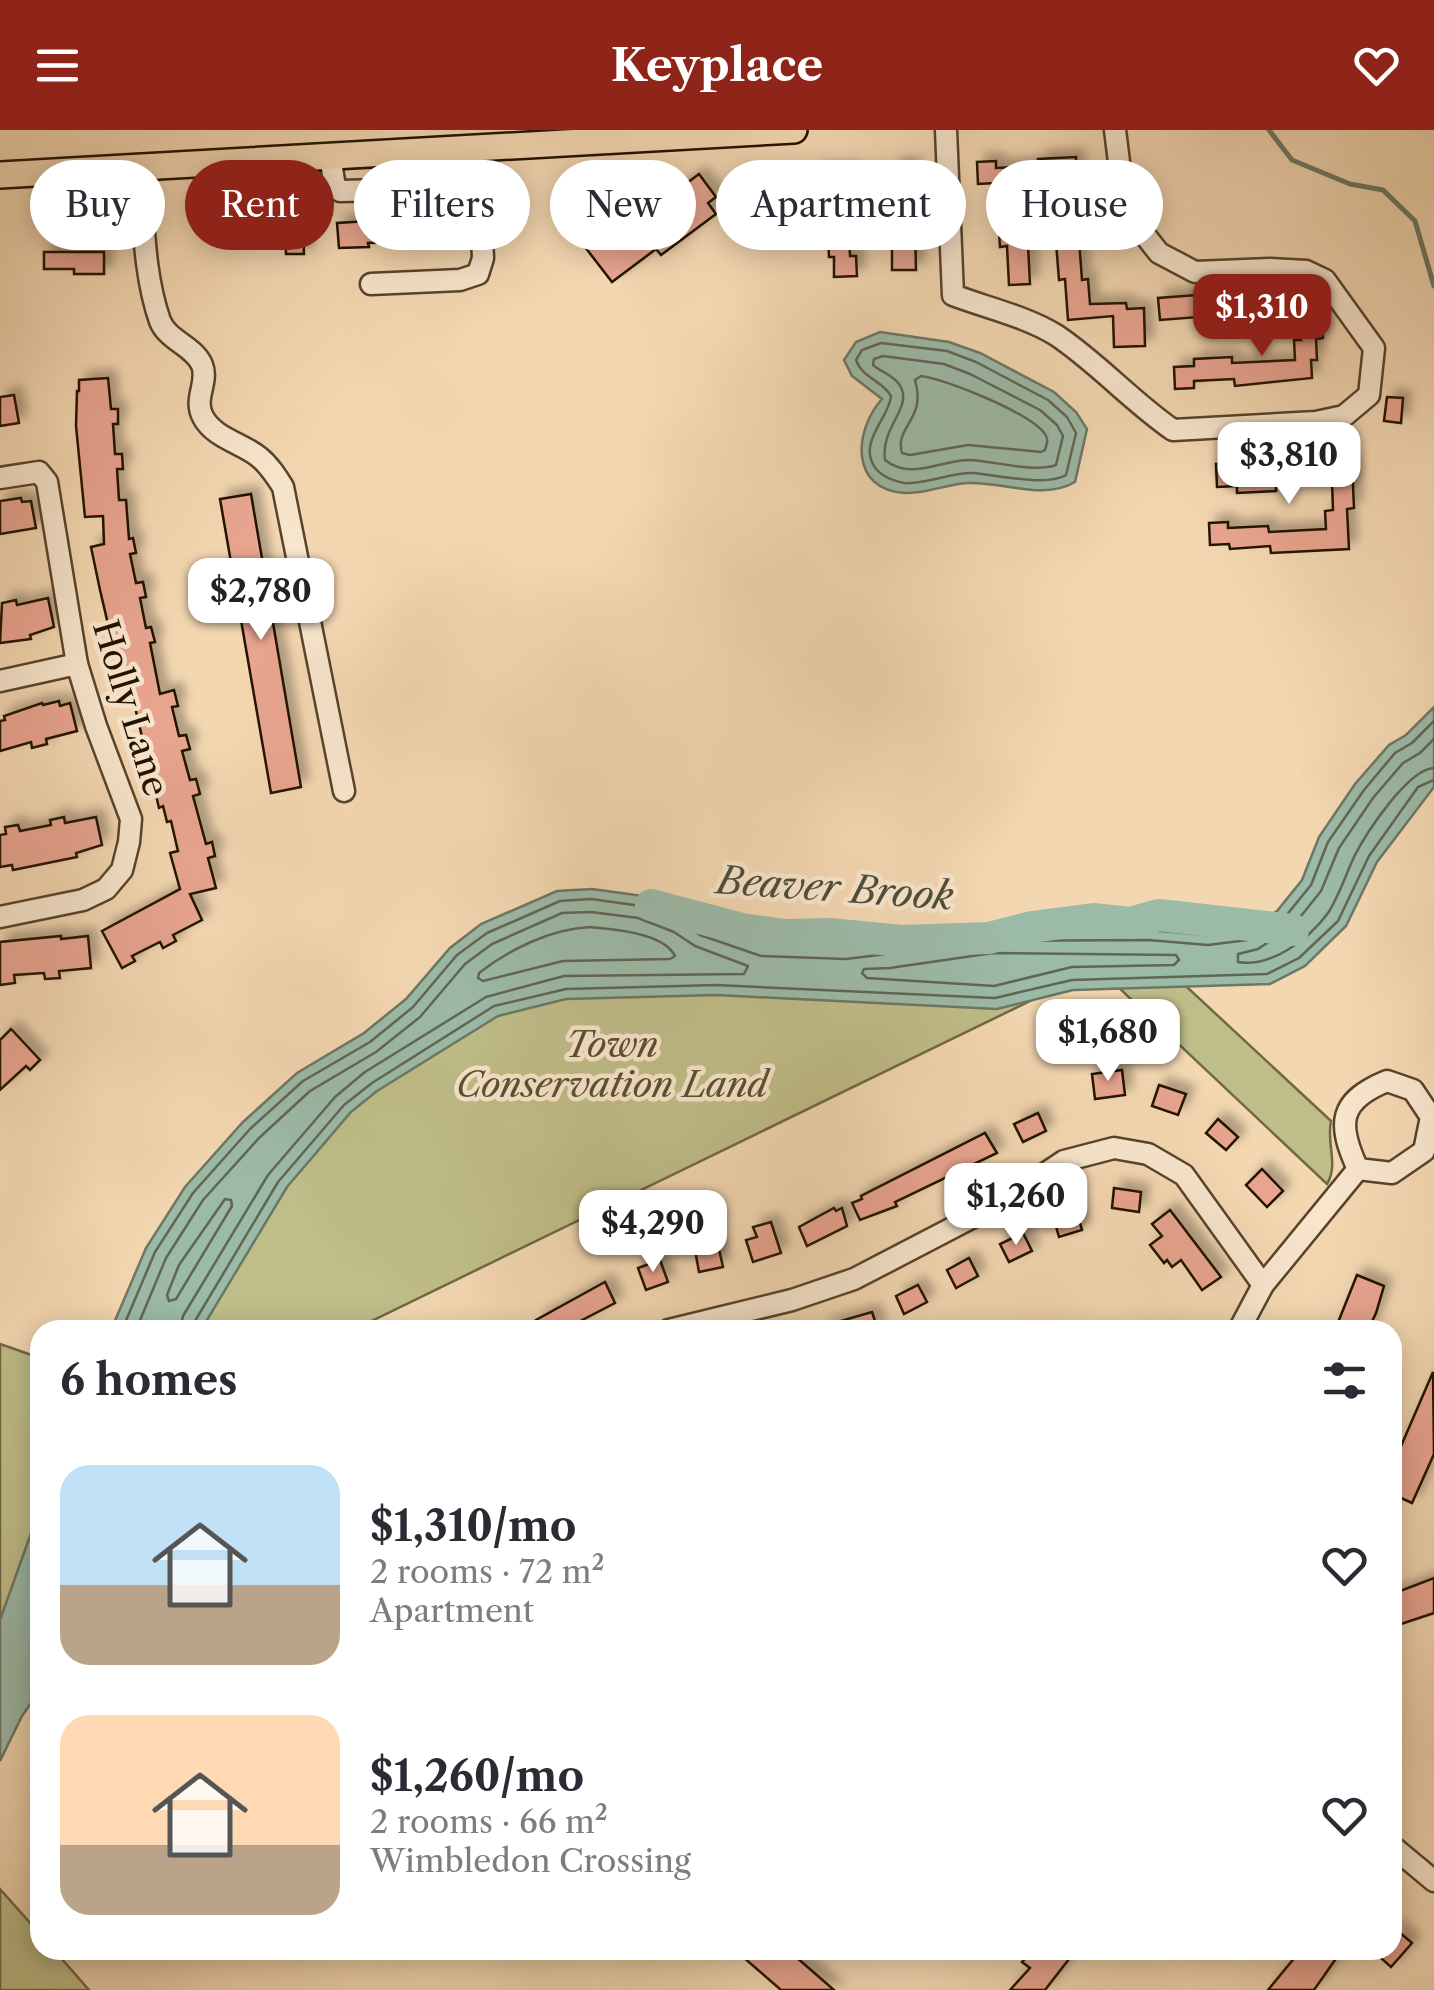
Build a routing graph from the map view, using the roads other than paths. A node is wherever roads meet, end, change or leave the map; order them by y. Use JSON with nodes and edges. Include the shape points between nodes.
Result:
{"nodes":[{"id":1,"x":794,"y":130,"type":"edge"},
{"id":2,"x":946,"y":130,"type":"edge"},
{"id":3,"x":1115,"y":130,"type":"edge"},
{"id":4,"x":330,"y":156,"type":"junction"},
{"id":5,"x":165,"y":166,"type":"edge"},
{"id":6,"x":30,"y":174,"type":"edge"},
{"id":7,"x":0,"y":176,"type":"edge"},
{"id":8,"x":148,"y":250,"type":"edge"},
{"id":9,"x":370,"y":284,"type":"dead end"},
{"id":10,"x":0,"y":478,"type":"edge"},
{"id":11,"x":78,"y":664,"type":"junction"},
{"id":12,"x":0,"y":681,"type":"edge"},
{"id":13,"x":344,"y":791,"type":"dead end"},
{"id":14,"x":0,"y":917,"type":"edge"},
{"id":15,"x":1358,"y":1168,"type":"junction"},
{"id":16,"x":1263,"y":1286,"type":"junction"},
{"id":17,"x":710,"y":1320,"type":"edge"},
{"id":18,"x":1244,"y":1320,"type":"edge"},
{"id":19,"x":1402,"y":1854,"type":"edge"},
{"id":20,"x":1434,"y":1881,"type":"edge"}],
"edges":[{"from":1,"to":4,"type":"main road"},
{"from":2,"to":3,"type":"street","via":[[953,295],[1054,334],[1172,430],[1316,422],[1344,416],[1369,395],[1374,348],[1324,280],[1306,271],[1195,272],[1159,253],[1125,210]]},
{"from":4,"to":5,"type":"main road"},
{"from":4,"to":9,"type":"street","via":[[340,191],[475,188],[480,196],[484,258],[478,274]]},
{"from":6,"to":7,"type":"main road"},
{"from":8,"to":13,"type":"street","via":[[161,324],[201,361],[201,415],[213,430],[258,455],[283,487]]},
{"from":10,"to":11,"type":"street","name":"Holly Lane","via":[[39,472],[47,482]]},
{"from":11,"to":12,"type":"street"},
{"from":11,"to":14,"type":"street","name":"Holly Lane","via":[[131,819],[122,870],[106,890],[83,900]]},
{"from":15,"to":15,"type":"street","via":[[1344,1118],[1360,1092],[1387,1082],[1413,1090],[1431,1117],[1424,1151],[1392,1173]]},
{"from":15,"to":16,"type":"street"},
{"from":16,"to":17,"type":"street","via":[[1184,1176],[1148,1154],[1114,1148],[1064,1161],[1004,1201],[854,1279]]},
{"from":16,"to":18,"type":"street"},
{"from":19,"to":20,"type":"street"}]}
